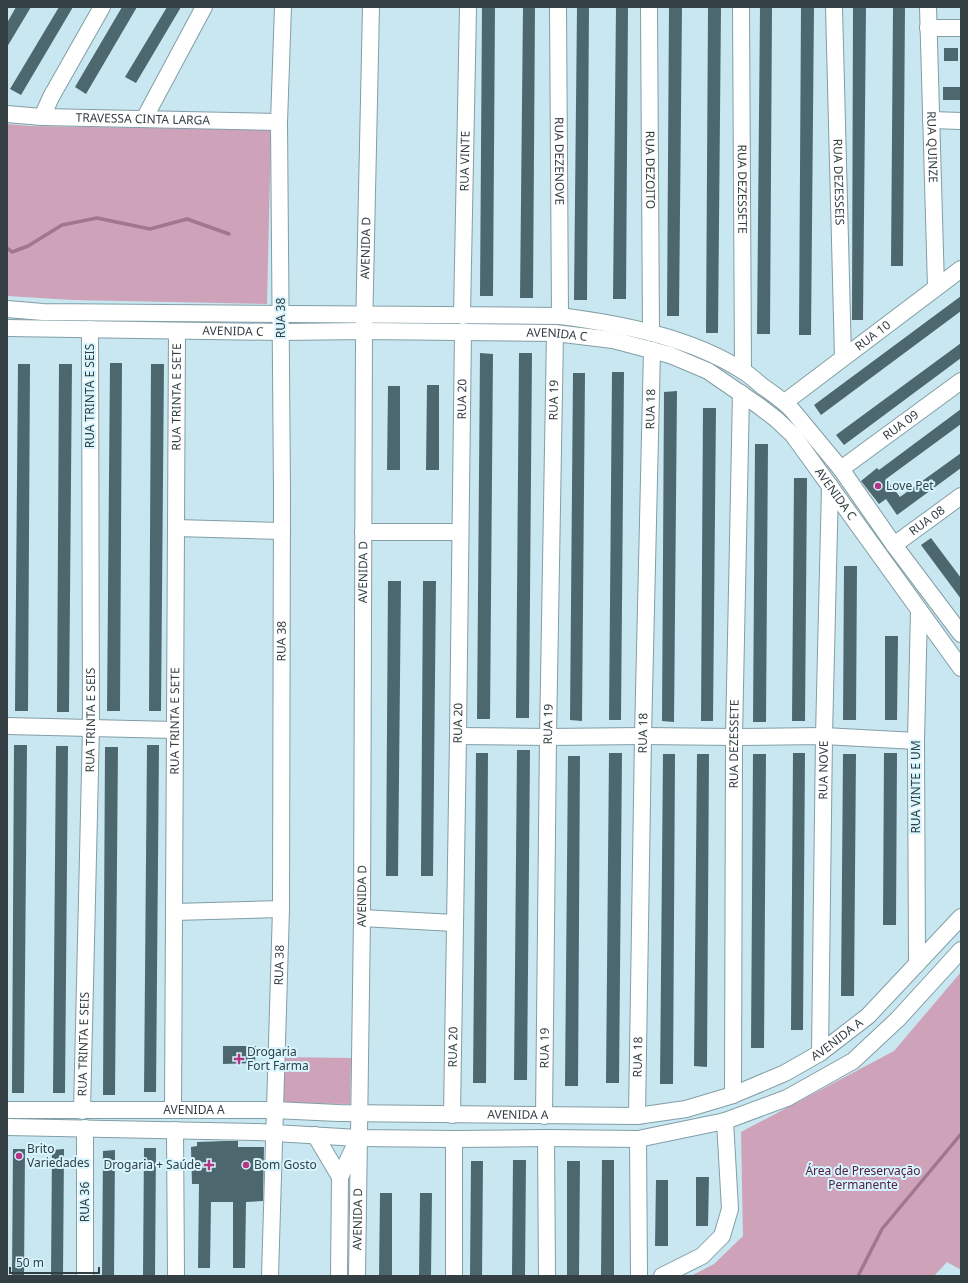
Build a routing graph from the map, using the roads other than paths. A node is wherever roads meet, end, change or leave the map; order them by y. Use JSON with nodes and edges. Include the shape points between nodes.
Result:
{"nodes":[{"id":1,"x":102,"y":7,"type":"edge"},
{"id":2,"x":204,"y":7,"type":"edge"},
{"id":3,"x":283,"y":7,"type":"edge"},
{"id":4,"x":371,"y":7,"type":"edge"},
{"id":5,"x":468,"y":7,"type":"edge"},
{"id":6,"x":558,"y":7,"type":"edge"},
{"id":7,"x":649,"y":7,"type":"edge"},
{"id":8,"x":741,"y":7,"type":"edge"},
{"id":9,"x":834,"y":7,"type":"edge"},
{"id":10,"x":928,"y":7,"type":"edge"},
{"id":11,"x":928,"y":28,"type":"junction"},
{"id":12,"x":961,"y":28,"type":"edge"},
{"id":13,"x":7,"y":114,"type":"edge"},
{"id":14,"x":42,"y":117,"type":"junction"},
{"id":15,"x":144,"y":118,"type":"junction"},
{"id":16,"x":931,"y":120,"type":"junction"},
{"id":17,"x":961,"y":121,"type":"edge"},
{"id":18,"x":279,"y":122,"type":"junction"},
{"id":19,"x":961,"y":269,"type":"edge"},
{"id":20,"x":936,"y":287,"type":"junction"},
{"id":21,"x":7,"y":309,"type":"edge"},
{"id":22,"x":281,"y":314,"type":"junction"},
{"id":23,"x":365,"y":314,"type":"junction"},
{"id":24,"x":462,"y":315,"type":"junction"},
{"id":25,"x":560,"y":316,"type":"junction"},
{"id":26,"x":7,"y":328,"type":"edge"},
{"id":27,"x":90,"y":329,"type":"junction"},
{"id":28,"x":177,"y":331,"type":"junction"},
{"id":29,"x":364,"y":331,"type":"junction"},
{"id":30,"x":463,"y":331,"type":"junction"},
{"id":31,"x":281,"y":332,"type":"junction"},
{"id":32,"x":555,"y":333,"type":"junction"},
{"id":33,"x":651,"y":333,"type":"junction"},
{"id":34,"x":652,"y":350,"type":"junction"},
{"id":35,"x":843,"y":357,"type":"junction"},
{"id":36,"x":743,"y":371,"type":"junction"},
{"id":37,"x":961,"y":380,"type":"edge"},
{"id":38,"x":741,"y":393,"type":"junction"},
{"id":39,"x":785,"y":402,"type":"junction"},
{"id":40,"x":841,"y":469,"type":"junction"},
{"id":41,"x":830,"y":486,"type":"junction"},
{"id":42,"x":961,"y":496,"type":"edge"},
{"id":43,"x":176,"y":528,"type":"junction"},
{"id":44,"x":282,"y":531,"type":"junction"},
{"id":45,"x":363,"y":532,"type":"junction"},
{"id":46,"x":460,"y":532,"type":"junction"},
{"id":47,"x":894,"y":545,"type":"junction"},
{"id":48,"x":919,"y":610,"type":"junction"},
{"id":49,"x":961,"y":634,"type":"edge"},
{"id":50,"x":961,"y":668,"type":"edge"},
{"id":51,"x":7,"y":726,"type":"edge"},
{"id":52,"x":91,"y":728,"type":"junction"},
{"id":53,"x":174,"y":730,"type":"junction"},
{"id":54,"x":458,"y":736,"type":"junction"},
{"id":55,"x":643,"y":736,"type":"junction"},
{"id":56,"x":824,"y":736,"type":"junction"},
{"id":57,"x":548,"y":737,"type":"junction"},
{"id":58,"x":734,"y":737,"type":"junction"},
{"id":59,"x":916,"y":741,"type":"junction"},
{"id":60,"x":280,"y":909,"type":"junction"},
{"id":61,"x":174,"y":912,"type":"junction"},
{"id":62,"x":961,"y":917,"type":"edge"},
{"id":63,"x":362,"y":918,"type":"junction"},
{"id":64,"x":454,"y":923,"type":"junction"},
{"id":65,"x":961,"y":950,"type":"edge"},
{"id":66,"x":917,"y":964,"type":"junction"},
{"id":67,"x":820,"y":1053,"type":"junction"},
{"id":68,"x":733,"y":1095,"type":"junction"},
{"id":69,"x":7,"y":1110,"type":"edge"},
{"id":70,"x":173,"y":1110,"type":"junction"},
{"id":71,"x":274,"y":1110,"type":"junction"},
{"id":72,"x":82,"y":1111,"type":"junction"},
{"id":73,"x":297,"y":1111,"type":"junction"},
{"id":74,"x":359,"y":1113,"type":"junction"},
{"id":75,"x":452,"y":1115,"type":"junction"},
{"id":76,"x":544,"y":1116,"type":"junction"},
{"id":77,"x":637,"y":1116,"type":"junction"},
{"id":78,"x":725,"y":1121,"type":"junction"},
{"id":79,"x":7,"y":1127,"type":"edge"},
{"id":80,"x":85,"y":1128,"type":"junction"},
{"id":81,"x":175,"y":1130,"type":"junction"},
{"id":82,"x":274,"y":1133,"type":"junction"},
{"id":83,"x":296,"y":1134,"type":"junction"},
{"id":84,"x":315,"y":1135,"type":"junction"},
{"id":85,"x":358,"y":1138,"type":"junction"},
{"id":86,"x":546,"y":1138,"type":"junction"},
{"id":87,"x":454,"y":1139,"type":"junction"},
{"id":88,"x":638,"y":1139,"type":"junction"},
{"id":89,"x":340,"y":1177,"type":"junction"},
{"id":90,"x":85,"y":1276,"type":"edge"},
{"id":91,"x":176,"y":1276,"type":"edge"},
{"id":92,"x":270,"y":1276,"type":"edge"},
{"id":93,"x":339,"y":1276,"type":"edge"},
{"id":94,"x":357,"y":1276,"type":"edge"},
{"id":95,"x":454,"y":1276,"type":"edge"},
{"id":96,"x":547,"y":1276,"type":"edge"},
{"id":97,"x":639,"y":1276,"type":"edge"},
{"id":98,"x":662,"y":1276,"type":"edge"}],
"edges":[{"from":1,"to":14,"type":"street"},
{"from":2,"to":15,"type":"street"},
{"from":3,"to":18,"type":"street","name":"RUA 38"},
{"from":4,"to":23,"type":"street","name":"AVENIDA D"},
{"from":5,"to":24,"type":"street","name":"RUA VINTE"},
{"from":6,"to":25,"type":"street","name":"RUA DEZENOVE"},
{"from":7,"to":33,"type":"street","name":"RUA DEZOITO"},
{"from":8,"to":36,"type":"street","name":"RUA DEZESSETE"},
{"from":9,"to":35,"type":"street","name":"RUA DEZESSEIS"},
{"from":10,"to":11,"type":"street","name":"RUA QUINZE"},
{"from":11,"to":12,"type":"street"},
{"from":11,"to":16,"type":"street","name":"RUA QUINZE"},
{"from":13,"to":14,"type":"street","name":"TRAVESSA CINTA LARGA"},
{"from":14,"to":15,"type":"street","name":"TRAVESSA CINTA LARGA"},
{"from":15,"to":18,"type":"street","name":"TRAVESSA CINTA LARGA"},
{"from":16,"to":17,"type":"street"},
{"from":16,"to":20,"type":"street","name":"RUA QUINZE"},
{"from":18,"to":22,"type":"street","name":"RUA 38"},
{"from":19,"to":20,"type":"street","name":"RUA 10"},
{"from":20,"to":35,"type":"street","name":"RUA 10"},
{"from":21,"to":22,"type":"street","name":"AVENIDA C","via":[[43,312]]},
{"from":22,"to":23,"type":"street","name":"AVENIDA C"},
{"from":22,"to":31,"type":"street","name":"RUA 38"},
{"from":23,"to":24,"type":"street","name":"AVENIDA C"},
{"from":23,"to":29,"type":"street","name":"AVENIDA D"},
{"from":24,"to":25,"type":"street","name":"AVENIDA C"},
{"from":25,"to":33,"type":"street","name":"AVENIDA C","via":[[606,322]]},
{"from":26,"to":27,"type":"street","name":"AVENIDA C"},
{"from":27,"to":28,"type":"street","name":"AVENIDA C"},
{"from":27,"to":52,"type":"street","name":"RUA TRINTA E SEIS"},
{"from":28,"to":31,"type":"street","name":"AVENIDA C"},
{"from":28,"to":43,"type":"street","name":"RUA TRINTA E SETE"},
{"from":29,"to":30,"type":"street","name":"AVENIDA C"},
{"from":29,"to":31,"type":"street","name":"AVENIDA C"},
{"from":29,"to":45,"type":"street","name":"AVENIDA D"},
{"from":30,"to":32,"type":"street","name":"AVENIDA C"},
{"from":30,"to":46,"type":"street","name":"RUA 20"},
{"from":31,"to":44,"type":"street","name":"RUA 38"},
{"from":32,"to":34,"type":"street","name":"AVENIDA C","via":[[613,340]]},
{"from":32,"to":57,"type":"street","name":"RUA 19"},
{"from":33,"to":36,"type":"street","name":"AVENIDA C","via":[[722,359]]},
{"from":34,"to":38,"type":"street","name":"AVENIDA C","via":[[708,371]]},
{"from":34,"to":55,"type":"street","name":"RUA 18"},
{"from":35,"to":39,"type":"street","name":"RUA 10"},
{"from":36,"to":39,"type":"street","name":"AVENIDA C"},
{"from":37,"to":40,"type":"street","name":"RUA 09"},
{"from":38,"to":41,"type":"street","name":"AVENIDA C","via":[[794,435]]},
{"from":38,"to":58,"type":"street","name":"RUA DEZESSETE"},
{"from":39,"to":40,"type":"street","name":"AVENIDA C"},
{"from":40,"to":47,"type":"street","name":"AVENIDA C"},
{"from":41,"to":48,"type":"street","name":"AVENIDA C"},
{"from":41,"to":56,"type":"street","name":"RUA NOVE"},
{"from":42,"to":47,"type":"street","name":"RUA 08"},
{"from":43,"to":44,"type":"street"},
{"from":43,"to":53,"type":"street","name":"RUA TRINTA E SETE"},
{"from":44,"to":60,"type":"street","name":"RUA 38"},
{"from":45,"to":46,"type":"street"},
{"from":45,"to":63,"type":"street","name":"AVENIDA D"},
{"from":46,"to":54,"type":"street","name":"RUA 20"},
{"from":47,"to":49,"type":"street","name":"AVENIDA C"},
{"from":48,"to":50,"type":"street","name":"AVENIDA C"},
{"from":48,"to":59,"type":"street","name":"RUA VINTE E UM"},
{"from":51,"to":52,"type":"street"},
{"from":52,"to":53,"type":"street"},
{"from":52,"to":72,"type":"street","name":"RUA TRINTA E SEIS"},
{"from":53,"to":61,"type":"street","name":"RUA TRINTA E SETE"},
{"from":54,"to":57,"type":"street"},
{"from":54,"to":64,"type":"street","name":"RUA 20"},
{"from":55,"to":57,"type":"street"},
{"from":55,"to":58,"type":"street"},
{"from":55,"to":77,"type":"street","name":"RUA 18"},
{"from":56,"to":58,"type":"street"},
{"from":56,"to":59,"type":"street"},
{"from":56,"to":67,"type":"street","name":"RUA NOVE"},
{"from":57,"to":76,"type":"street","name":"RUA 19"},
{"from":58,"to":68,"type":"street","name":"RUA DEZESSETE"},
{"from":59,"to":66,"type":"street","name":"RUA VINTE E UM"},
{"from":60,"to":61,"type":"street"},
{"from":60,"to":71,"type":"street","name":"RUA 38"},
{"from":61,"to":70,"type":"street","name":"RUA TRINTA E SETE"},
{"from":62,"to":66,"type":"street","name":"AVENIDA A"},
{"from":63,"to":64,"type":"street"},
{"from":63,"to":74,"type":"street","name":"AVENIDA D"},
{"from":64,"to":75,"type":"street","name":"RUA 20"},
{"from":65,"to":78,"type":"street","name":"AVENIDA A","via":[[898,1019],[852,1061],[787,1098]]},
{"from":66,"to":67,"type":"street","name":"AVENIDA A","via":[[868,1016]]},
{"from":67,"to":68,"type":"street","name":"AVENIDA A","via":[[785,1073]]},
{"from":68,"to":77,"type":"street","name":"AVENIDA A","via":[[686,1109]]},
{"from":69,"to":72,"type":"street","name":"AVENIDA A"},
{"from":70,"to":71,"type":"street","name":"AVENIDA A"},
{"from":70,"to":72,"type":"street","name":"AVENIDA A"},
{"from":71,"to":73,"type":"street","name":"AVENIDA A"},
{"from":71,"to":82,"type":"street","name":"RUA 38"},
{"from":73,"to":74,"type":"street","name":"AVENIDA A"},
{"from":73,"to":83,"type":"street"},
{"from":74,"to":75,"type":"street","name":"AVENIDA A"},
{"from":74,"to":85,"type":"street","name":"AVENIDA D"},
{"from":75,"to":76,"type":"street","name":"AVENIDA A"},
{"from":76,"to":77,"type":"street","name":"AVENIDA A"},
{"from":78,"to":88,"type":"street","name":"AVENIDA A"},
{"from":78,"to":98,"type":"street","via":[[730,1209],[722,1236],[702,1256]]},
{"from":79,"to":80,"type":"street","name":"AVENIDA A"},
{"from":80,"to":81,"type":"street","name":"AVENIDA A"},
{"from":80,"to":90,"type":"street","name":"RUA 36"},
{"from":81,"to":82,"type":"street","name":"AVENIDA A"},
{"from":81,"to":91,"type":"street"},
{"from":82,"to":83,"type":"street","name":"AVENIDA A"},
{"from":82,"to":92,"type":"street","name":"RUA 38"},
{"from":83,"to":84,"type":"street","name":"AVENIDA A"},
{"from":84,"to":85,"type":"street","name":"AVENIDA A"},
{"from":84,"to":89,"type":"street","name":"AVENIDA D"},
{"from":85,"to":87,"type":"street","name":"AVENIDA A"},
{"from":85,"to":89,"type":"street","name":"AVENIDA D"},
{"from":85,"to":94,"type":"street","name":"AVENIDA D"},
{"from":86,"to":87,"type":"street","name":"AVENIDA A"},
{"from":86,"to":88,"type":"street","name":"AVENIDA A"},
{"from":86,"to":96,"type":"street"},
{"from":87,"to":95,"type":"street"},
{"from":88,"to":97,"type":"street"},
{"from":89,"to":93,"type":"street","name":"AVENIDA D"}]}
